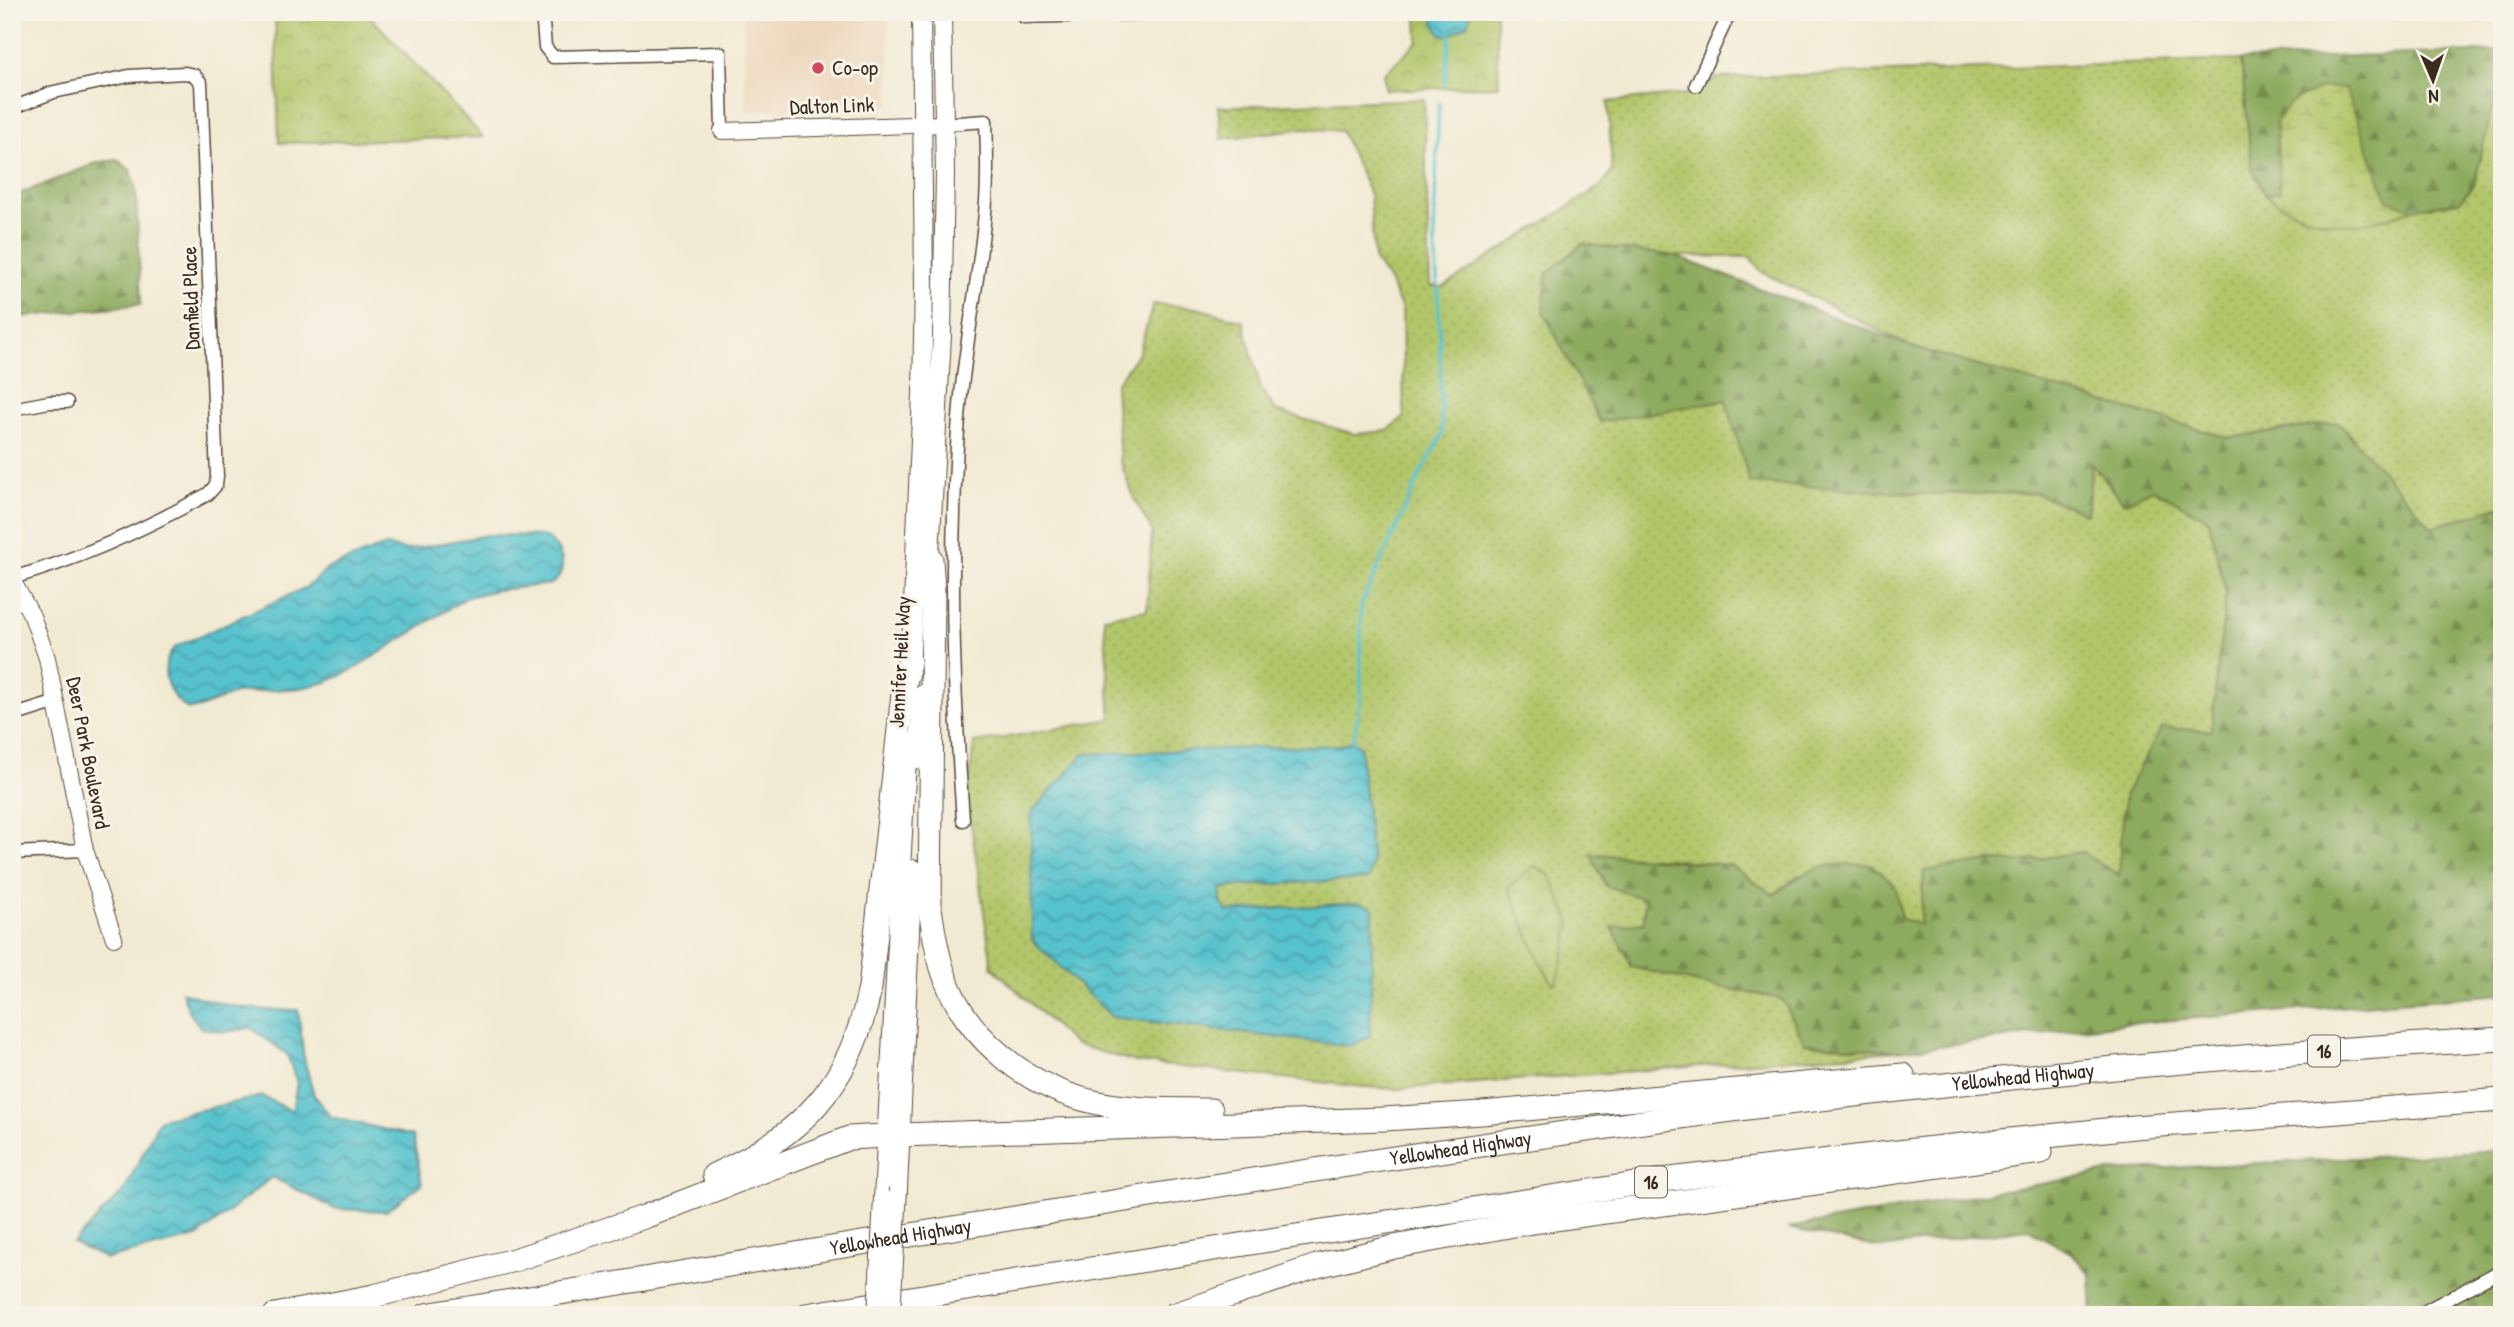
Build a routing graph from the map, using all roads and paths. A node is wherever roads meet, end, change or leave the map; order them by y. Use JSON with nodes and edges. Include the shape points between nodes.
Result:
{"nodes":[{"id":1,"x":542,"y":12,"type":"edge"},
{"id":2,"x":921,"y":12,"type":"edge"},
{"id":3,"x":942,"y":12,"type":"edge"},
{"id":4,"x":1196,"y":12,"type":"edge"},
{"id":5,"x":1730,"y":12,"type":"edge"},
{"id":6,"x":1024,"y":18,"type":"dead end"},
{"id":7,"x":1696,"y":85,"type":"dead end"},
{"id":8,"x":12,"y":108,"type":"edge"},
{"id":9,"x":944,"y":124,"type":"junction"},
{"id":10,"x":923,"y":125,"type":"junction"},
{"id":11,"x":722,"y":131,"type":"joint"},
{"id":12,"x":67,"y":402,"type":"dead end"},
{"id":13,"x":12,"y":409,"type":"edge"},
{"id":14,"x":931,"y":559,"type":"junction"},
{"id":15,"x":12,"y":579,"type":"edge"},
{"id":16,"x":909,"y":662,"type":"junction"},
{"id":17,"x":57,"y":702,"type":"junction"},
{"id":18,"x":12,"y":716,"type":"edge"},
{"id":19,"x":962,"y":820,"type":"dead end"},
{"id":20,"x":85,"y":850,"type":"junction"},
{"id":21,"x":12,"y":853,"type":"edge"},
{"id":22,"x":114,"y":937,"type":"dead end"},
{"id":23,"x":2502,"y":1039,"type":"edge"},
{"id":24,"x":2059,"y":1073,"type":"junction"},
{"id":25,"x":2502,"y":1100,"type":"edge"},
{"id":26,"x":1340,"y":1121,"type":"junction"},
{"id":27,"x":2210,"y":1122,"type":"junction"},
{"id":28,"x":894,"y":1135,"type":"junction"},
{"id":29,"x":514,"y":1260,"type":"junction"},
{"id":30,"x":2502,"y":1270,"type":"edge"},
{"id":31,"x":275,"y":1315,"type":"edge"},
{"id":32,"x":426,"y":1315,"type":"edge"},
{"id":33,"x":806,"y":1315,"type":"edge"},
{"id":34,"x":877,"y":1315,"type":"edge"},
{"id":35,"x":891,"y":1315,"type":"edge"},
{"id":36,"x":1173,"y":1315,"type":"edge"},
{"id":37,"x":2418,"y":1315,"type":"edge"}],
"edges":[{"from":1,"to":11,"type":"street","via":[[545,47],[553,57],[719,53]]},
{"from":2,"to":10,"type":"main road","name":"Jennifer Heil Way"},
{"from":3,"to":9,"type":"main road","name":"Jennifer Heil Way"},
{"from":4,"to":6,"type":"street"},
{"from":5,"to":7,"type":"street"},
{"from":8,"to":15,"type":"street","name":"Danfield Place","via":[[112,78],[180,72],[198,78],[203,93],[217,476],[208,494],[116,541]]},
{"from":9,"to":10,"type":"street","name":"Dalton Link"},
{"from":9,"to":14,"type":"main road","name":"Jennifer Heil Way","via":[[942,336]]},
{"from":9,"to":19,"type":"street","via":[[986,121],[986,202],[960,405],[953,519]]},
{"from":10,"to":11,"type":"street","name":"Dalton Link"},
{"from":10,"to":16,"type":"main road","name":"Jennifer Heil Way","via":[[922,393]]},
{"from":12,"to":13,"type":"street"},
{"from":14,"to":26,"type":"highway","via":[[930,908],[943,973],[975,1028],[999,1054],[1033,1079],[1093,1102],[1302,1114]]},
{"from":14,"to":28,"type":"main road","name":"Jennifer Heil Way"},
{"from":15,"to":17,"type":"street","name":"Deer Park Boulevard","via":[[40,637]]},
{"from":16,"to":28,"type":"main road","name":"Jennifer Heil Way"},
{"from":16,"to":29,"type":"highway","via":[[870,988],[852,1053],[826,1095],[790,1132],[747,1159]]},
{"from":17,"to":18,"type":"street"},
{"from":17,"to":20,"type":"street","name":"Deer Park Boulevard"},
{"from":20,"to":21,"type":"street"},
{"from":20,"to":22,"type":"street","name":"Deer Park Boulevard"},
{"from":23,"to":24,"type":"highway","name":"Yellowhead Highway","number":"16"},
{"from":24,"to":26,"type":"highway","via":[[2004,1069],[1871,1077],[1482,1113]]},
{"from":24,"to":32,"type":"highway","name":"Yellowhead Highway","number":"16","via":[[1844,1096],[1516,1140]]},
{"from":25,"to":27,"type":"highway","number":"16"},
{"from":26,"to":28,"type":"highway"},
{"from":27,"to":33,"type":"highway","number":"16","via":[[1929,1148],[1662,1180]]},
{"from":27,"to":36,"type":"highway","via":[[2174,1133],[1473,1232],[1317,1266]]},
{"from":28,"to":29,"type":"highway","via":[[849,1138],[644,1217]]},
{"from":28,"to":34,"type":"main road","bridge":true,"via":[[883,1199]]},
{"from":28,"to":35,"type":"main road","name":"Jennifer Heil Way","bridge":true,"via":[[898,1189]]},
{"from":29,"to":31,"type":"highway","via":[[374,1296]]},
{"from":30,"to":37,"type":"street"}]}
